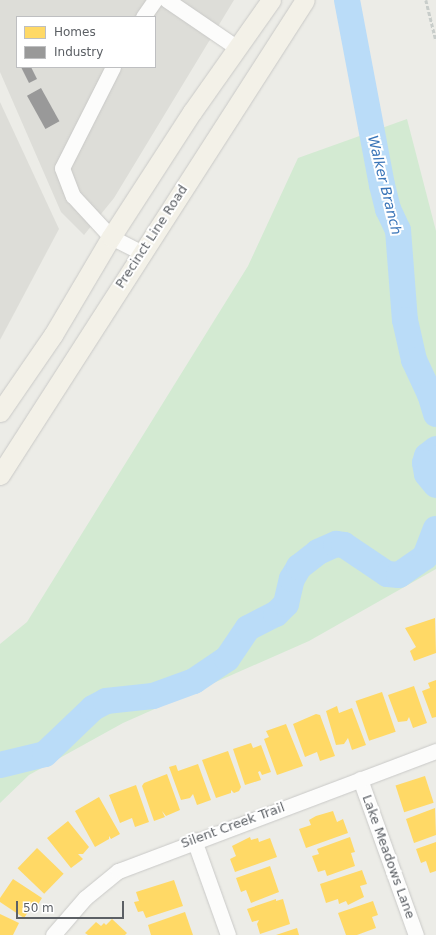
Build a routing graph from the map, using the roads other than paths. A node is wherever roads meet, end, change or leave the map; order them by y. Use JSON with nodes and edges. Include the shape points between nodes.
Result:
{"nodes":[{"id":1,"x":155,"y":0,"type":"edge"},
{"id":2,"x":167,"y":0,"type":"edge"},
{"id":3,"x":305,"y":0,"type":"edge"},
{"id":4,"x":267,"y":5,"type":"edge"},
{"id":5,"x":144,"y":16,"type":"edge"},
{"id":6,"x":236,"y":47,"type":"junction"},
{"id":7,"x":112,"y":68,"type":"edge"},
{"id":8,"x":111,"y":237,"type":"junction"},
{"id":9,"x":142,"y":253,"type":"junction"},
{"id":10,"x":0,"y":412,"type":"edge"},
{"id":11,"x":0,"y":475,"type":"edge"},
{"id":12,"x":436,"y":751,"type":"edge"},
{"id":13,"x":360,"y":779,"type":"junction"},
{"id":14,"x":194,"y":840,"type":"junction"},
{"id":15,"x":53,"y":935,"type":"edge"},
{"id":16,"x":228,"y":935,"type":"edge"},
{"id":17,"x":416,"y":935,"type":"edge"}],
"edges":[{"from":1,"to":5,"type":"street"},
{"from":2,"to":6,"type":"street"},
{"from":3,"to":9,"type":"main road","name":"Precinct Line Road"},
{"from":4,"to":6,"type":"main road"},
{"from":6,"to":8,"type":"main road"},
{"from":7,"to":8,"type":"street","via":[[62,168],[73,196]]},
{"from":8,"to":9,"type":"street"},
{"from":8,"to":10,"type":"main road","via":[[53,335]]},
{"from":9,"to":11,"type":"main road","name":"Precinct Line Road"},
{"from":12,"to":13,"type":"street","name":"Silent Creek Trail"},
{"from":13,"to":14,"type":"street","name":"Silent Creek Trail"},
{"from":13,"to":17,"type":"street","name":"Lake Meadows Lane"},
{"from":14,"to":15,"type":"street","name":"Silent Creek Trail","via":[[118,871],[85,898]]},
{"from":14,"to":16,"type":"street"}]}
